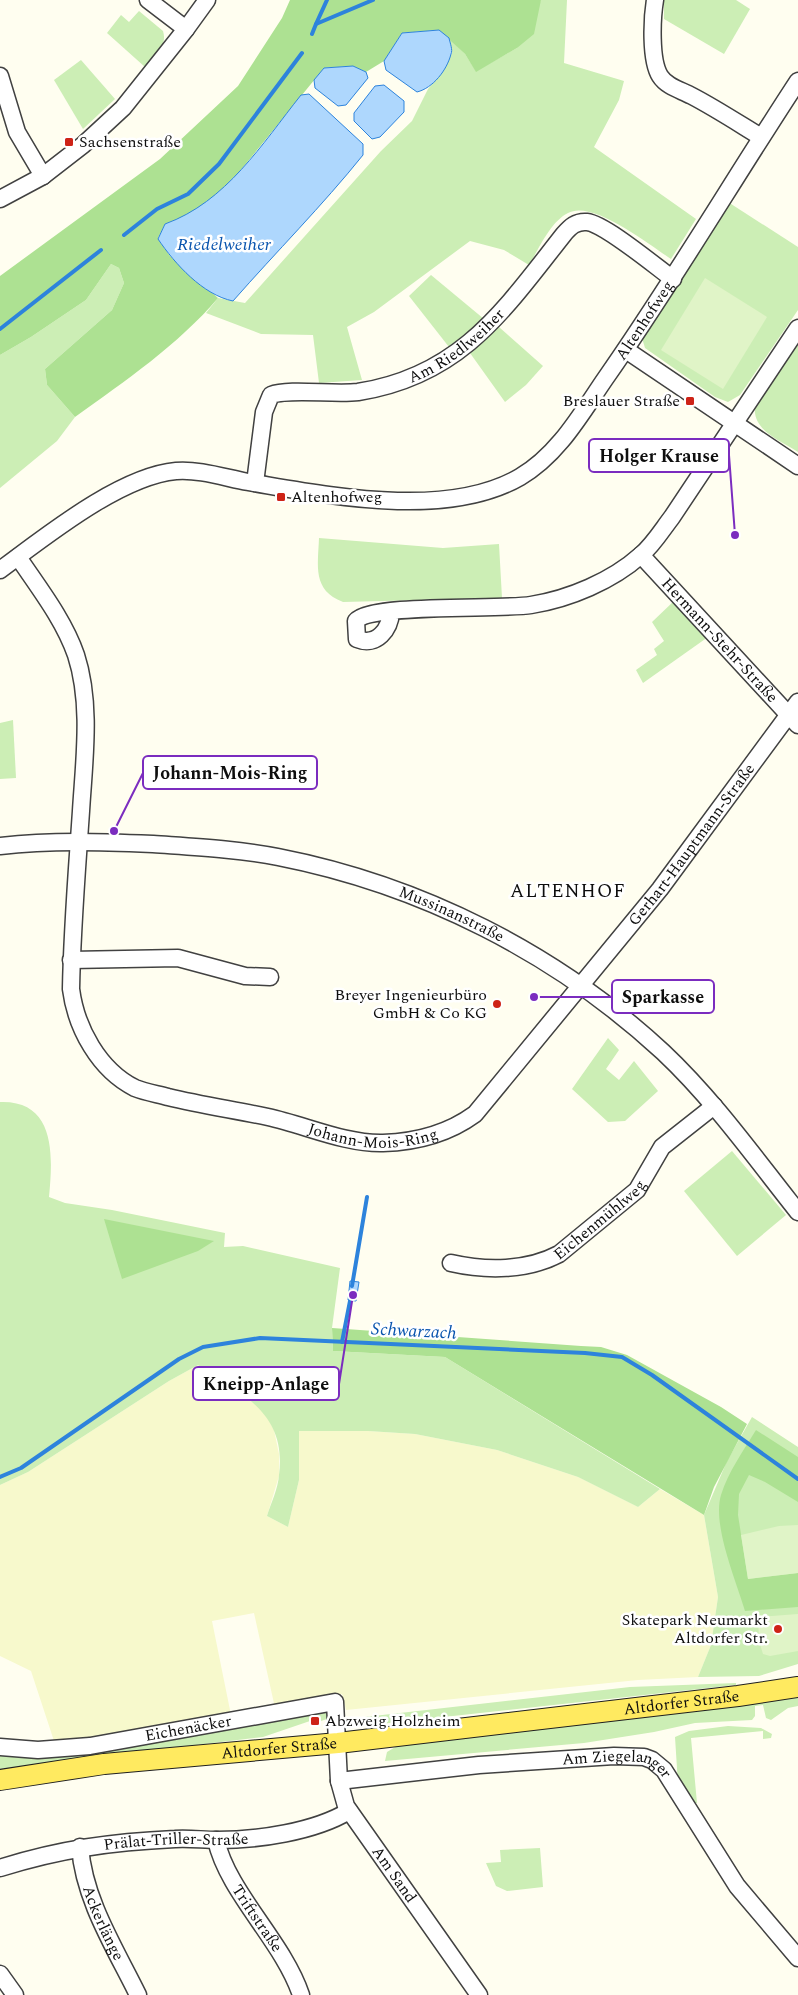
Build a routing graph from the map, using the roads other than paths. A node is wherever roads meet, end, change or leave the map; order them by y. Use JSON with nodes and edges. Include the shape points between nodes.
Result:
{"nodes":[{"id":1,"x":148,"y":0,"type":"edge"},
{"id":2,"x":207,"y":0,"type":"edge"},
{"id":3,"x":655,"y":0,"type":"edge"},
{"id":4,"x":186,"y":29,"type":"junction"},
{"id":5,"x":0,"y":76,"type":"edge"},
{"id":6,"x":798,"y":81,"type":"edge"},
{"id":7,"x":761,"y":137,"type":"junction"},
{"id":8,"x":43,"y":176,"type":"junction"},
{"id":9,"x":0,"y":199,"type":"edge"},
{"id":10,"x":673,"y":279,"type":"junction"},
{"id":11,"x":798,"y":328,"type":"edge"},
{"id":12,"x":626,"y":350,"type":"junction"},
{"id":13,"x":735,"y":423,"type":"junction"},
{"id":14,"x":798,"y":466,"type":"edge"},
{"id":15,"x":255,"y":483,"type":"junction"},
{"id":16,"x":641,"y":556,"type":"junction"},
{"id":17,"x":18,"y":557,"type":"junction"},
{"id":18,"x":0,"y":570,"type":"edge"},
{"id":19,"x":391,"y":612,"type":"dead end"},
{"id":20,"x":795,"y":714,"type":"edge"},
{"id":21,"x":78,"y":842,"type":"junction"},
{"id":22,"x":0,"y":846,"type":"edge"},
{"id":23,"x":72,"y":960,"type":"junction"},
{"id":24,"x":270,"y":977,"type":"dead end"},
{"id":25,"x":581,"y":985,"type":"junction"},
{"id":26,"x":714,"y":1106,"type":"junction"},
{"id":27,"x":798,"y":1212,"type":"edge"},
{"id":28,"x":451,"y":1263,"type":"dead end"},
{"id":29,"x":798,"y":1687,"type":"edge"},
{"id":30,"x":338,"y":1743,"type":"junction"},
{"id":31,"x":0,"y":1747,"type":"edge"},
{"id":32,"x":0,"y":1780,"type":"edge"},
{"id":33,"x":339,"y":1781,"type":"junction"},
{"id":34,"x":349,"y":1811,"type":"junction"},
{"id":35,"x":216,"y":1840,"type":"junction"},
{"id":36,"x":80,"y":1847,"type":"junction"},
{"id":37,"x":0,"y":1868,"type":"edge"},
{"id":38,"x":798,"y":1958,"type":"edge"},
{"id":39,"x":0,"y":1974,"type":"edge"},
{"id":40,"x":15,"y":1995,"type":"edge"},
{"id":41,"x":138,"y":1995,"type":"edge"},
{"id":42,"x":301,"y":1995,"type":"edge"},
{"id":43,"x":479,"y":1995,"type":"edge"}],
"edges":[{"from":1,"to":4,"type":"street"},
{"from":2,"to":4,"type":"street"},
{"from":3,"to":7,"type":"street","via":[[653,37],[659,75],[670,86]]},
{"from":4,"to":8,"type":"street","via":[[123,108]]},
{"from":5,"to":8,"type":"street","via":[[17,132]]},
{"from":6,"to":7,"type":"street","name":"Altenhofweg"},
{"from":7,"to":10,"type":"street","name":"Altenhofweg"},
{"from":8,"to":9,"type":"street"},
{"from":10,"to":12,"type":"street","name":"Altenhofweg"},
{"from":10,"to":15,"type":"street","name":"Am Riedlweiher","via":[[594,224],[578,222],[571,226],[498,316],[452,357],[415,375],[377,388],[341,394],[282,392],[271,395],[264,412]]},
{"from":11,"to":13,"type":"street"},
{"from":12,"to":13,"type":"street"},
{"from":12,"to":15,"type":"street","name":"Altenhofweg","via":[[557,446],[520,477],[495,488],[443,499],[389,502]]},
{"from":13,"to":14,"type":"street"},
{"from":13,"to":16,"type":"street","via":[[672,517]]},
{"from":15,"to":17,"type":"street","name":"Altenhofweg","via":[[184,471],[144,480],[92,506]]},
{"from":16,"to":19,"type":"street","via":[[588,587],[531,605]]},
{"from":16,"to":20,"type":"street","name":"Hermann-Stehr-Straße"},
{"from":17,"to":18,"type":"street","name":"Altenhofweg"},
{"from":17,"to":21,"type":"street","name":"Johann-Mois-Ring","via":[[71,641],[81,676],[84,730]]},
{"from":20,"to":25,"type":"street","name":"Gerhart-Hauptmann-Straße","via":[[660,889]]},
{"from":21,"to":22,"type":"street","name":"Mussinanstraße"},
{"from":21,"to":23,"type":"street","name":"Johann-Mois-Ring"},
{"from":21,"to":25,"type":"street","name":"Mussinanstraße","via":[[211,848],[276,856],[326,867],[448,910],[511,942]]},
{"from":23,"to":24,"type":"street","via":[[165,957],[245,976]]},
{"from":23,"to":25,"type":"street","name":"Johann-Mois-Ring","via":[[73,1003],[81,1027],[105,1063],[117,1076],[136,1088],[376,1143],[432,1135],[475,1114]]},
{"from":25,"to":26,"type":"street","name":"Mussinanstraße","via":[[663,1052]]},
{"from":26,"to":27,"type":"street","name":"Mussinanstraße"},
{"from":26,"to":28,"type":"street","name":"Eichenmühlweg","via":[[662,1146],[637,1190],[559,1254],[522,1266],[490,1268]]},
{"from":29,"to":30,"type":"main road","name":"Altdorfer Straße"},
{"from":30,"to":31,"type":"street","name":"Eichenäcker","via":[[335,1702],[90,1746],[38,1750]]},
{"from":30,"to":32,"type":"main road","name":"Altdorfer Straße","via":[[104,1764]]},
{"from":30,"to":33,"type":"street","name":"Am Sand"},
{"from":33,"to":34,"type":"street","name":"Am Sand"},
{"from":33,"to":38,"type":"street","name":"Am Ziegelanger","via":[[479,1765],[644,1757],[658,1764],[673,1782],[737,1886]]},
{"from":34,"to":35,"type":"street","name":"Prälat-Triller-Straße","via":[[330,1822],[310,1827]]},
{"from":34,"to":43,"type":"street","name":"Am Sand"},
{"from":35,"to":36,"type":"street","name":"Prälat-Triller-Straße","via":[[174,1839]]},
{"from":35,"to":42,"type":"street","name":"Triftstraße","via":[[227,1870],[268,1934]]},
{"from":36,"to":37,"type":"street","name":"Prälat-Triller-Straße"},
{"from":36,"to":41,"type":"street","name":"Ackerlänge","via":[[89,1893]]},
{"from":39,"to":40,"type":"street"}]}
